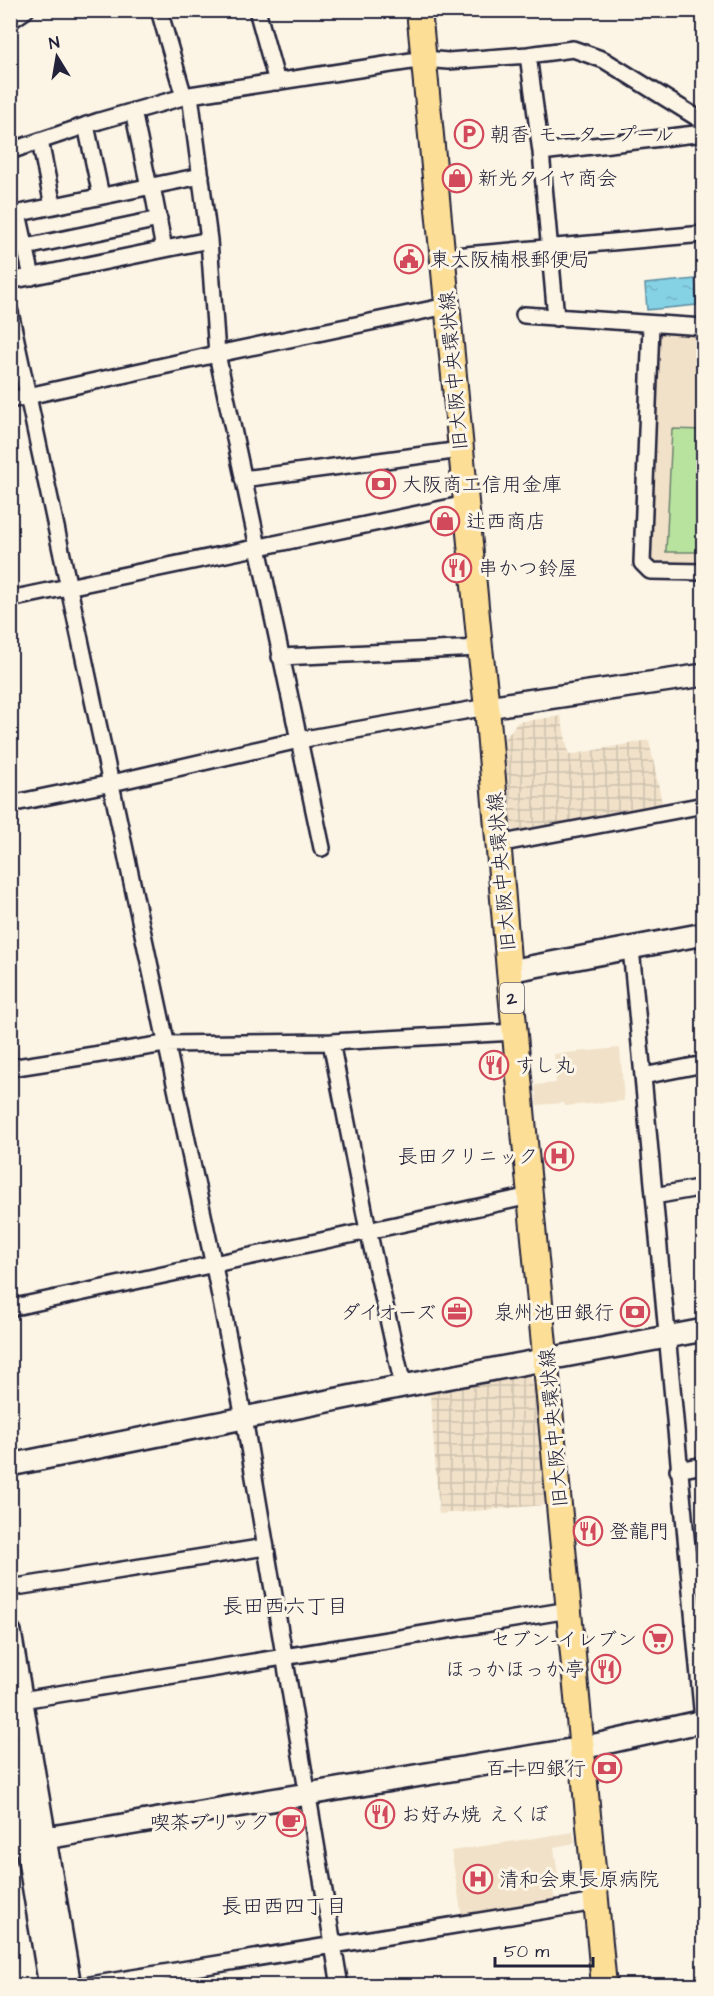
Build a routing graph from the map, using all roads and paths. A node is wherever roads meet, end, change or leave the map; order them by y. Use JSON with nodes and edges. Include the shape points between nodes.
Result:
{"nodes":[{"id":1,"x":26,"y":10,"type":"edge"},
{"id":2,"x":159,"y":10,"type":"edge"},
{"id":3,"x":257,"y":10,"type":"edge"},
{"id":4,"x":419,"y":10,"type":"edge"},
{"id":5,"x":10,"y":21,"type":"edge"},
{"id":6,"x":528,"y":55,"type":"junction"},
{"id":7,"x":424,"y":59,"type":"junction"},
{"id":8,"x":277,"y":82,"type":"junction"},
{"id":9,"x":187,"y":96,"type":"junction"},
{"id":10,"x":133,"y":111,"type":"junction"},
{"id":11,"x":704,"y":122,"type":"edge"},
{"id":12,"x":86,"y":125,"type":"junction"},
{"id":13,"x":704,"y":133,"type":"edge"},
{"id":14,"x":40,"y":141,"type":"junction"},
{"id":15,"x":10,"y":151,"type":"edge"},
{"id":16,"x":541,"y":152,"type":"junction"},
{"id":17,"x":201,"y":176,"type":"junction"},
{"id":18,"x":150,"y":187,"type":"junction"},
{"id":19,"x":101,"y":196,"type":"junction"},
{"id":20,"x":53,"y":206,"type":"junction"},
{"id":21,"x":14,"y":214,"type":"edge"},
{"id":22,"x":159,"y":219,"type":"junction"},
{"id":23,"x":704,"y":234,"type":"edge"},
{"id":24,"x":209,"y":240,"type":"junction"},
{"id":25,"x":26,"y":247,"type":"junction"},
{"id":26,"x":549,"y":248,"type":"junction"},
{"id":27,"x":164,"y":249,"type":"junction"},
{"id":28,"x":442,"y":257,"type":"junction"},
{"id":29,"x":32,"y":277,"type":"junction"},
{"id":30,"x":10,"y":281,"type":"edge"},
{"id":31,"x":447,"y":306,"type":"junction"},
{"id":32,"x":10,"y":312,"type":"edge"},
{"id":33,"x":524,"y":315,"type":"dead end"},
{"id":34,"x":556,"y":318,"type":"junction"},
{"id":35,"x":651,"y":325,"type":"junction"},
{"id":36,"x":704,"y":327,"type":"edge"},
{"id":37,"x":218,"y":354,"type":"junction"},
{"id":38,"x":28,"y":396,"type":"junction"},
{"id":39,"x":10,"y":400,"type":"edge"},
{"id":40,"x":460,"y":450,"type":"junction"},
{"id":41,"x":243,"y":478,"type":"junction"},
{"id":42,"x":466,"y":504,"type":"junction"},
{"id":43,"x":258,"y":546,"type":"junction"},
{"id":44,"x":704,"y":572,"type":"edge"},
{"id":45,"x":68,"y":586,"type":"junction"},
{"id":46,"x":10,"y":599,"type":"edge"},
{"id":47,"x":480,"y":648,"type":"junction"},
{"id":48,"x":280,"y":657,"type":"junction"},
{"id":49,"x":704,"y":675,"type":"edge"},
{"id":50,"x":487,"y":707,"type":"junction"},
{"id":51,"x":299,"y":740,"type":"junction"},
{"id":52,"x":112,"y":783,"type":"junction"},
{"id":53,"x":10,"y":804,"type":"edge"},
{"id":54,"x":704,"y":806,"type":"edge"},
{"id":55,"x":498,"y":843,"type":"junction"},
{"id":56,"x":322,"y":848,"type":"dead end"},
{"id":57,"x":704,"y":934,"type":"edge"},
{"id":58,"x":631,"y":948,"type":"junction"},
{"id":59,"x":509,"y":971,"type":"junction"},
{"id":60,"x":515,"y":1032,"type":"junction"},
{"id":61,"x":331,"y":1042,"type":"junction"},
{"id":62,"x":165,"y":1044,"type":"junction"},
{"id":63,"x":704,"y":1064,"type":"edge"},
{"id":64,"x":10,"y":1068,"type":"edge"},
{"id":65,"x":643,"y":1076,"type":"junction"},
{"id":66,"x":704,"y":1187,"type":"edge"},
{"id":67,"x":531,"y":1196,"type":"junction"},
{"id":68,"x":654,"y":1196,"type":"junction"},
{"id":69,"x":368,"y":1230,"type":"junction"},
{"id":70,"x":214,"y":1266,"type":"junction"},
{"id":71,"x":10,"y":1308,"type":"edge"},
{"id":72,"x":704,"y":1330,"type":"edge"},
{"id":73,"x":666,"y":1338,"type":"junction"},
{"id":74,"x":546,"y":1360,"type":"junction"},
{"id":75,"x":403,"y":1386,"type":"junction"},
{"id":76,"x":244,"y":1418,"type":"junction"},
{"id":77,"x":10,"y":1465,"type":"edge"},
{"id":78,"x":704,"y":1465,"type":"edge"},
{"id":79,"x":678,"y":1470,"type":"junction"},
{"id":80,"x":265,"y":1547,"type":"junction"},
{"id":81,"x":10,"y":1588,"type":"edge"},
{"id":82,"x":697,"y":1595,"type":"edge"},
{"id":83,"x":569,"y":1610,"type":"junction"},
{"id":84,"x":10,"y":1632,"type":"edge"},
{"id":85,"x":284,"y":1656,"type":"junction"},
{"id":86,"x":16,"y":1701,"type":"edge"},
{"id":87,"x":703,"y":1721,"type":"edge"},
{"id":88,"x":704,"y":1730,"type":"edge"},
{"id":89,"x":10,"y":1746,"type":"edge"},
{"id":90,"x":582,"y":1748,"type":"junction"},
{"id":91,"x":307,"y":1794,"type":"junction"},
{"id":92,"x":27,"y":1841,"type":"edge"},
{"id":93,"x":596,"y":1902,"type":"junction"},
{"id":94,"x":333,"y":1945,"type":"junction"},
{"id":95,"x":51,"y":1986,"type":"edge"},
{"id":96,"x":70,"y":1986,"type":"edge"},
{"id":97,"x":84,"y":1986,"type":"edge"},
{"id":98,"x":340,"y":1986,"type":"edge"},
{"id":99,"x":604,"y":1986,"type":"edge"}],
"edges":[{"from":1,"to":5,"type":"street"},
{"from":2,"to":9,"type":"street"},
{"from":3,"to":8,"type":"street"},
{"from":4,"to":7,"type":"main road","name":"旧大阪中央環状線","number":"2"},
{"from":6,"to":7,"type":"street"},
{"from":6,"to":11,"type":"street","via":[[573,49],[604,60]]},
{"from":6,"to":16,"type":"street"},
{"from":7,"to":8,"type":"street"},
{"from":7,"to":28,"type":"main road","name":"旧大阪中央環状線","number":"2"},
{"from":8,"to":9,"type":"street"},
{"from":9,"to":10,"type":"street"},
{"from":9,"to":17,"type":"street"},
{"from":10,"to":12,"type":"street"},
{"from":10,"to":18,"type":"street"},
{"from":12,"to":14,"type":"street"},
{"from":12,"to":19,"type":"street"},
{"from":13,"to":16,"type":"street"},
{"from":14,"to":15,"type":"street"},
{"from":14,"to":20,"type":"street"},
{"from":16,"to":26,"type":"street"},
{"from":17,"to":18,"type":"street"},
{"from":17,"to":24,"type":"street"},
{"from":18,"to":19,"type":"street"},
{"from":18,"to":22,"type":"street"},
{"from":19,"to":20,"type":"street"},
{"from":20,"to":21,"type":"street"},
{"from":21,"to":25,"type":"street"},
{"from":22,"to":25,"type":"street"},
{"from":22,"to":27,"type":"street"},
{"from":23,"to":26,"type":"street"},
{"from":24,"to":27,"type":"street"},
{"from":24,"to":37,"type":"street"},
{"from":25,"to":29,"type":"street"},
{"from":26,"to":28,"type":"street"},
{"from":26,"to":34,"type":"street"},
{"from":27,"to":29,"type":"street"},
{"from":28,"to":31,"type":"main road","name":"旧大阪中央環状線","number":"2"},
{"from":29,"to":30,"type":"street"},
{"from":31,"to":37,"type":"street"},
{"from":31,"to":40,"type":"main road","name":"旧大阪中央環状線","number":"2"},
{"from":32,"to":38,"type":"street"},
{"from":33,"to":34,"type":"street"},
{"from":34,"to":35,"type":"street"},
{"from":35,"to":36,"type":"street"},
{"from":35,"to":44,"type":"street","via":[[642,563],[650,571]]},
{"from":37,"to":38,"type":"street"},
{"from":37,"to":41,"type":"street"},
{"from":38,"to":39,"type":"street"},
{"from":38,"to":45,"type":"street"},
{"from":40,"to":41,"type":"street"},
{"from":40,"to":42,"type":"main road","name":"旧大阪中央環状線","number":"2"},
{"from":41,"to":43,"type":"street"},
{"from":42,"to":43,"type":"street"},
{"from":42,"to":47,"type":"main road","name":"旧大阪中央環状線","number":"2"},
{"from":43,"to":45,"type":"street"},
{"from":43,"to":48,"type":"street"},
{"from":45,"to":46,"type":"street"},
{"from":45,"to":52,"type":"street"},
{"from":47,"to":48,"type":"street"},
{"from":47,"to":50,"type":"main road","name":"旧大阪中央環状線","number":"2"},
{"from":48,"to":51,"type":"street"},
{"from":49,"to":50,"type":"street"},
{"from":50,"to":51,"type":"street"},
{"from":50,"to":55,"type":"main road","name":"旧大阪中央環状線","number":"2"},
{"from":51,"to":52,"type":"street"},
{"from":51,"to":56,"type":"street"},
{"from":52,"to":53,"type":"street"},
{"from":52,"to":62,"type":"street"},
{"from":54,"to":55,"type":"street"},
{"from":55,"to":59,"type":"main road","name":"旧大阪中央環状線","number":"2"},
{"from":57,"to":58,"type":"street"},
{"from":58,"to":59,"type":"street"},
{"from":58,"to":65,"type":"street"},
{"from":59,"to":60,"type":"main road","name":"旧大阪中央環状線","number":"2"},
{"from":60,"to":61,"type":"street"},
{"from":60,"to":67,"type":"main road","name":"旧大阪中央環状線","number":"2"},
{"from":61,"to":62,"type":"street"},
{"from":61,"to":69,"type":"street"},
{"from":62,"to":64,"type":"street"},
{"from":62,"to":70,"type":"street"},
{"from":63,"to":65,"type":"street"},
{"from":65,"to":68,"type":"street"},
{"from":66,"to":68,"type":"street"},
{"from":67,"to":69,"type":"street"},
{"from":67,"to":74,"type":"main road","name":"旧大阪中央環状線","number":"2"},
{"from":68,"to":73,"type":"street"},
{"from":69,"to":70,"type":"street"},
{"from":69,"to":75,"type":"street"},
{"from":70,"to":71,"type":"street"},
{"from":70,"to":76,"type":"street"},
{"from":72,"to":73,"type":"street"},
{"from":73,"to":74,"type":"street"},
{"from":73,"to":79,"type":"street"},
{"from":74,"to":75,"type":"street"},
{"from":74,"to":83,"type":"main road","name":"旧大阪中央環状線","number":"2"},
{"from":75,"to":76,"type":"street"},
{"from":76,"to":77,"type":"street"},
{"from":76,"to":80,"type":"street"},
{"from":78,"to":79,"type":"street"},
{"from":79,"to":82,"type":"street"},
{"from":80,"to":81,"type":"street"},
{"from":80,"to":85,"type":"street"},
{"from":82,"to":87,"type":"street"},
{"from":83,"to":85,"type":"street"},
{"from":83,"to":90,"type":"main road","name":"旧大阪中央環状線","number":"2"},
{"from":84,"to":86,"type":"street"},
{"from":85,"to":86,"type":"street"},
{"from":85,"to":91,"type":"street"},
{"from":86,"to":92,"type":"street"},
{"from":87,"to":88,"type":"street"},
{"from":87,"to":90,"type":"street"},
{"from":89,"to":92,"type":"street"},
{"from":90,"to":91,"type":"street"},
{"from":90,"to":93,"type":"main road","name":"旧大阪中央環状線","number":"2"},
{"from":91,"to":92,"type":"street"},
{"from":91,"to":94,"type":"street"},
{"from":92,"to":95,"type":"street"},
{"from":92,"to":96,"type":"street"},
{"from":93,"to":94,"type":"street"},
{"from":93,"to":99,"type":"main road","name":"旧大阪中央環状線","number":"2"},
{"from":94,"to":97,"type":"street"},
{"from":94,"to":98,"type":"street"}]}
